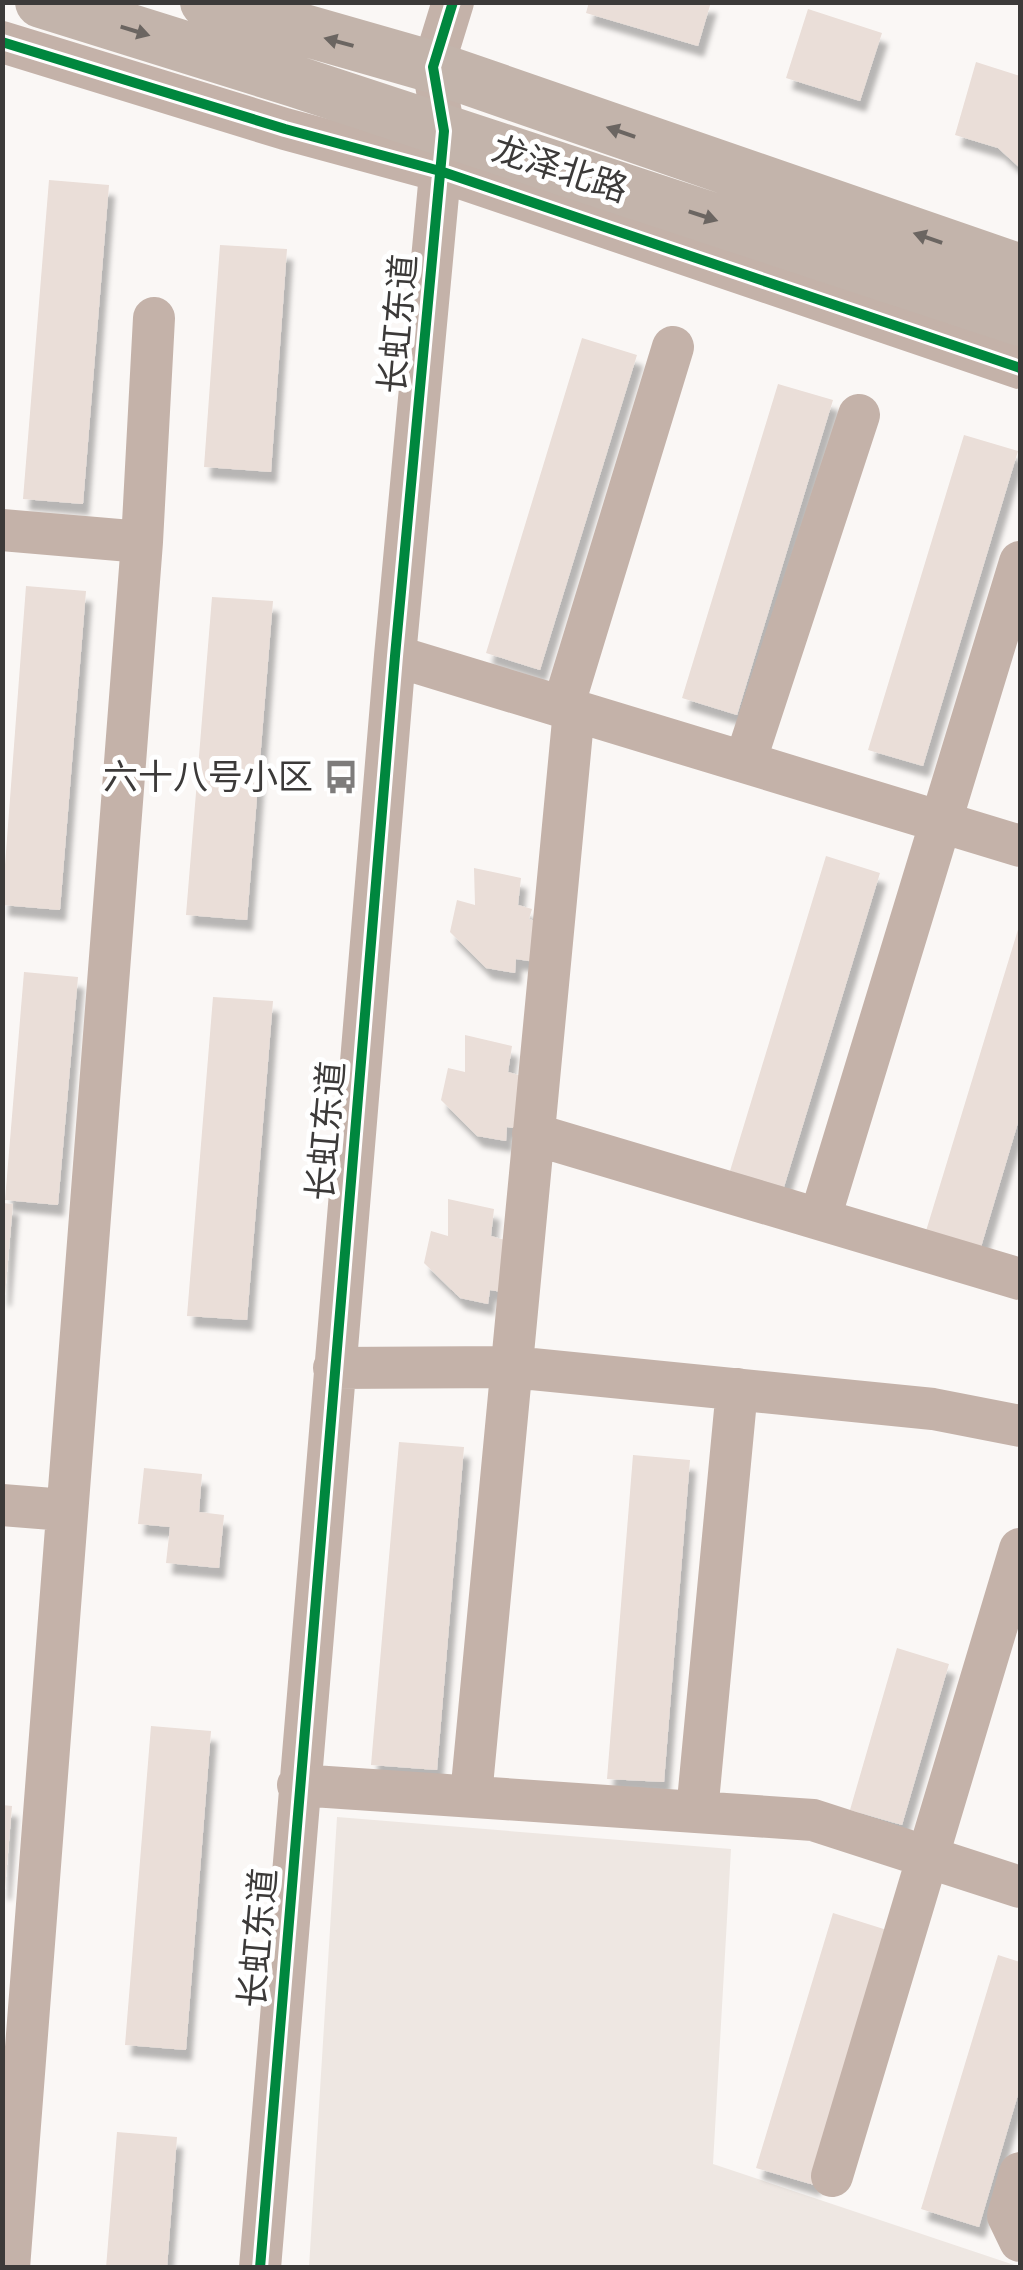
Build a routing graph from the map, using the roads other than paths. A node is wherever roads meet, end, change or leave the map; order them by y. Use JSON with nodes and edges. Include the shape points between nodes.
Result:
{"nodes":[{"id":1,"x":42,"y":2,"type":"edge"},
{"id":2,"x":206,"y":2,"type":"edge"},
{"id":3,"x":452,"y":2,"type":"edge"},
{"id":4,"x":2,"y":42,"type":"edge"},
{"id":5,"x":433,"y":67,"type":"junction"},
{"id":6,"x":442,"y":151,"type":"junction"},
{"id":7,"x":1020,"y":270,"type":"edge"},
{"id":8,"x":154,"y":318,"type":"dead end"},
{"id":9,"x":1020,"y":320,"type":"edge"},
{"id":10,"x":673,"y":347,"type":"dead end"},
{"id":11,"x":1020,"y":368,"type":"edge"},
{"id":12,"x":858,"y":415,"type":"dead end"},
{"id":13,"x":2,"y":530,"type":"edge"},
{"id":14,"x":142,"y":542,"type":"junction"},
{"id":15,"x":1020,"y":562,"type":"edge"},
{"id":16,"x":395,"y":656,"type":"junction"},
{"id":17,"x":569,"y":709,"type":"junction"},
{"id":18,"x":745,"y":762,"type":"junction"},
{"id":19,"x":941,"y":822,"type":"junction"},
{"id":20,"x":1020,"y":846,"type":"edge"},
{"id":21,"x":533,"y":1134,"type":"junction"},
{"id":22,"x":820,"y":1218,"type":"junction"},
{"id":23,"x":1019,"y":1275,"type":"edge"},
{"id":24,"x":512,"y":1367,"type":"junction"},
{"id":25,"x":334,"y":1368,"type":"junction"},
{"id":26,"x":736,"y":1389,"type":"junction"},
{"id":27,"x":1020,"y":1426,"type":"edge"},
{"id":28,"x":2,"y":1505,"type":"edge"},
{"id":29,"x":65,"y":1510,"type":"junction"},
{"id":30,"x":1020,"y":1549,"type":"edge"},
{"id":31,"x":298,"y":1784,"type":"junction"},
{"id":32,"x":471,"y":1796,"type":"junction"},
{"id":33,"x":697,"y":1812,"type":"junction"},
{"id":34,"x":926,"y":1858,"type":"junction"},
{"id":35,"x":1020,"y":1887,"type":"edge"},
{"id":36,"x":1020,"y":2173,"type":"edge"},
{"id":37,"x":832,"y":2176,"type":"dead end"},
{"id":38,"x":1020,"y":2241,"type":"edge"},
{"id":39,"x":9,"y":2268,"type":"edge"},
{"id":40,"x":260,"y":2268,"type":"edge"}],
"edges":[{"from":1,"to":6,"type":"main road","name":"龙泽北路","one_way":true},
{"from":5,"to":2,"type":"main road","name":"龙泽北路","one_way":true},
{"from":3,"to":5,"type":"street","name":"长虹东道"},
{"from":4,"to":6,"type":"street","via":[[285,129]]},
{"from":5,"to":6,"type":"street","name":"长虹东道"},
{"from":7,"to":5,"type":"main road","name":"龙泽北路","one_way":true},
{"from":6,"to":9,"type":"main road","name":"龙泽北路","one_way":true},
{"from":6,"to":11,"type":"street"},
{"from":6,"to":16,"type":"street","name":"长虹东道"},
{"from":8,"to":14,"type":"street"},
{"from":10,"to":17,"type":"street"},
{"from":12,"to":18,"type":"street"},
{"from":13,"to":14,"type":"street"},
{"from":14,"to":29,"type":"street"},
{"from":15,"to":19,"type":"street"},
{"from":16,"to":17,"type":"street"},
{"from":16,"to":25,"type":"street","name":"长虹东道"},
{"from":17,"to":18,"type":"street"},
{"from":17,"to":21,"type":"street"},
{"from":18,"to":19,"type":"street"},
{"from":19,"to":20,"type":"street"},
{"from":19,"to":22,"type":"street"},
{"from":21,"to":22,"type":"street"},
{"from":21,"to":24,"type":"street"},
{"from":22,"to":23,"type":"street"},
{"from":24,"to":25,"type":"street"},
{"from":24,"to":26,"type":"street"},
{"from":24,"to":32,"type":"street"},
{"from":25,"to":31,"type":"street","name":"长虹东道"},
{"from":26,"to":27,"type":"street","via":[[933,1409]]},
{"from":26,"to":33,"type":"street"},
{"from":28,"to":29,"type":"street"},
{"from":29,"to":39,"type":"street"},
{"from":30,"to":34,"type":"street"},
{"from":31,"to":32,"type":"street"},
{"from":31,"to":40,"type":"street","name":"长虹东道"},
{"from":32,"to":33,"type":"street"},
{"from":33,"to":34,"type":"street","via":[[813,1820]]},
{"from":34,"to":35,"type":"street"},
{"from":34,"to":37,"type":"street"},
{"from":36,"to":38,"type":"street","via":[[1008,2216]]}]}
